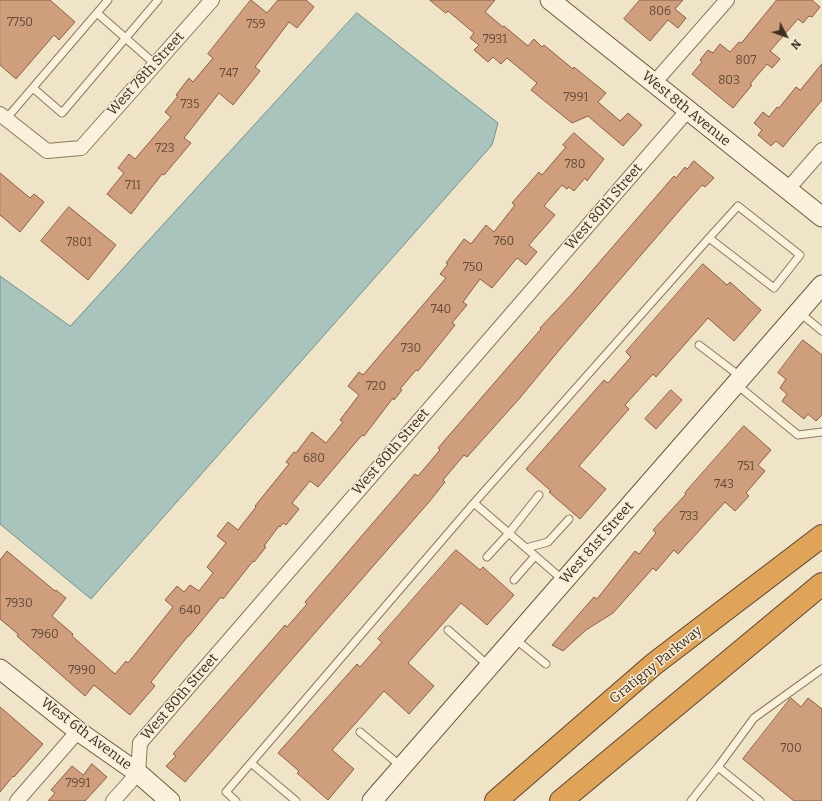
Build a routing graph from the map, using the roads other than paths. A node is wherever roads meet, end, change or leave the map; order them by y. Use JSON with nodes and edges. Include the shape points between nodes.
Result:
{"nodes":[{"id":1,"x":108,"y":0,"type":"edge"},
{"id":2,"x":158,"y":0,"type":"edge"},
{"id":3,"x":212,"y":0,"type":"edge"},
{"id":4,"x":550,"y":0,"type":"edge"},
{"id":5,"x":727,"y":0,"type":"edge"},
{"id":6,"x":97,"y":13,"type":"junction"},
{"id":7,"x":126,"y":38,"type":"junction"},
{"id":8,"x":155,"y":64,"type":"junction"},
{"id":9,"x":654,"y":83,"type":"junction"},
{"id":10,"x":33,"y":88,"type":"junction"},
{"id":11,"x":688,"y":110,"type":"junction"},
{"id":12,"x":3,"y":116,"type":"edge"},
{"id":13,"x":822,"y":150,"type":"edge"},
{"id":14,"x":788,"y":190,"type":"junction"},
{"id":15,"x":822,"y":217,"type":"edge"},
{"id":16,"x":710,"y":238,"type":"junction"},
{"id":17,"x":822,"y":285,"type":"edge"},
{"id":18,"x":798,"y":312,"type":"junction"},
{"id":19,"x":822,"y":331,"type":"edge"},
{"id":20,"x":700,"y":345,"type":"dead end"},
{"id":21,"x":739,"y":380,"type":"junction"},
{"id":22,"x":822,"y":432,"type":"edge"},
{"id":23,"x":539,"y":495,"type":"dead end"},
{"id":24,"x":474,"y":503,"type":"junction"},
{"id":25,"x":569,"y":519,"type":"dead end"},
{"id":26,"x":509,"y":533,"type":"junction"},
{"id":27,"x":822,"y":536,"type":"edge"},
{"id":28,"x":526,"y":548,"type":"junction"},
{"id":29,"x":535,"y":556,"type":"junction"},
{"id":30,"x":487,"y":557,"type":"dead end"},
{"id":31,"x":514,"y":580,"type":"dead end"},
{"id":32,"x":564,"y":581,"type":"junction"},
{"id":33,"x":822,"y":584,"type":"edge"},
{"id":34,"x":448,"y":630,"type":"dead end"},
{"id":35,"x":514,"y":638,"type":"junction"},
{"id":36,"x":546,"y":664,"type":"dead end"},
{"id":37,"x":490,"y":666,"type":"junction"},
{"id":38,"x":0,"y":669,"type":"edge"},
{"id":39,"x":822,"y":669,"type":"edge"},
{"id":40,"x":78,"y":731,"type":"junction"},
{"id":41,"x":360,"y":732,"type":"dead end"},
{"id":42,"x":252,"y":763,"type":"junction"},
{"id":43,"x":402,"y":767,"type":"junction"},
{"id":44,"x":718,"y":767,"type":"junction"},
{"id":45,"x":138,"y":773,"type":"junction"},
{"id":46,"x":563,"y":800,"type":"edge"},
{"id":47,"x":17,"y":801,"type":"edge"},
{"id":48,"x":113,"y":801,"type":"edge"},
{"id":49,"x":170,"y":801,"type":"edge"},
{"id":50,"x":236,"y":801,"type":"edge"},
{"id":51,"x":296,"y":801,"type":"edge"},
{"id":52,"x":372,"y":801,"type":"edge"},
{"id":53,"x":496,"y":801,"type":"edge"},
{"id":54,"x":691,"y":801,"type":"edge"},
{"id":55,"x":760,"y":801,"type":"edge"}],
"edges":[{"from":1,"to":6,"type":"lane"},
{"from":2,"to":7,"type":"lane"},
{"from":3,"to":8,"type":"street","name":"West 78th Street"},
{"from":4,"to":9,"type":"street","name":"West 8th Avenue"},
{"from":5,"to":9,"type":"street"},
{"from":6,"to":7,"type":"lane"},
{"from":6,"to":10,"type":"lane"},
{"from":7,"to":8,"type":"lane"},
{"from":7,"to":10,"type":"lane","via":[[62,113]]},
{"from":8,"to":12,"type":"street","name":"West 78th Street","via":[[81,148],[47,151]]},
{"from":9,"to":11,"type":"street","name":"West 8th Avenue"},
{"from":10,"to":12,"type":"lane"},
{"from":11,"to":14,"type":"street","name":"West 8th Avenue"},
{"from":11,"to":45,"type":"street","name":"West 80th Street","via":[[140,743]]},
{"from":13,"to":14,"type":"street"},
{"from":14,"to":15,"type":"street","name":"West 8th Avenue"},
{"from":16,"to":16,"type":"lane","via":[[774,288],[800,255],[738,206]]},
{"from":16,"to":24,"type":"lane"},
{"from":17,"to":18,"type":"street","name":"West 81st Street"},
{"from":18,"to":19,"type":"lane"},
{"from":18,"to":21,"type":"street","name":"West 81st Street"},
{"from":20,"to":21,"type":"lane"},
{"from":21,"to":22,"type":"lane","via":[[798,435]]},
{"from":21,"to":32,"type":"street","name":"West 81st Street"},
{"from":23,"to":26,"type":"lane"},
{"from":24,"to":26,"type":"lane"},
{"from":24,"to":42,"type":"lane"},
{"from":25,"to":28,"type":"lane","via":[[548,542]]},
{"from":26,"to":28,"type":"lane"},
{"from":26,"to":30,"type":"lane"},
{"from":27,"to":53,"type":"highway","name":"Gratigny Parkway","via":[[654,664]]},
{"from":28,"to":29,"type":"lane"},
{"from":29,"to":31,"type":"lane"},
{"from":29,"to":32,"type":"lane"},
{"from":32,"to":35,"type":"street","name":"West 81st Street"},
{"from":33,"to":46,"type":"highway"},
{"from":34,"to":37,"type":"lane"},
{"from":35,"to":36,"type":"lane"},
{"from":35,"to":37,"type":"street","name":"West 81st Street"},
{"from":37,"to":43,"type":"street","name":"West 81st Street"},
{"from":38,"to":40,"type":"street","name":"West 6th Avenue"},
{"from":39,"to":44,"type":"lane","via":[[754,718]]},
{"from":40,"to":45,"type":"street","name":"West 6th Avenue"},
{"from":40,"to":47,"type":"street"},
{"from":41,"to":43,"type":"lane"},
{"from":42,"to":50,"type":"lane","via":[[226,792]]},
{"from":42,"to":51,"type":"lane"},
{"from":43,"to":52,"type":"street","name":"West 81st Street"},
{"from":44,"to":54,"type":"lane"},
{"from":44,"to":55,"type":"lane"},
{"from":45,"to":48,"type":"street"},
{"from":45,"to":49,"type":"street","name":"West 6th Avenue"}]}
